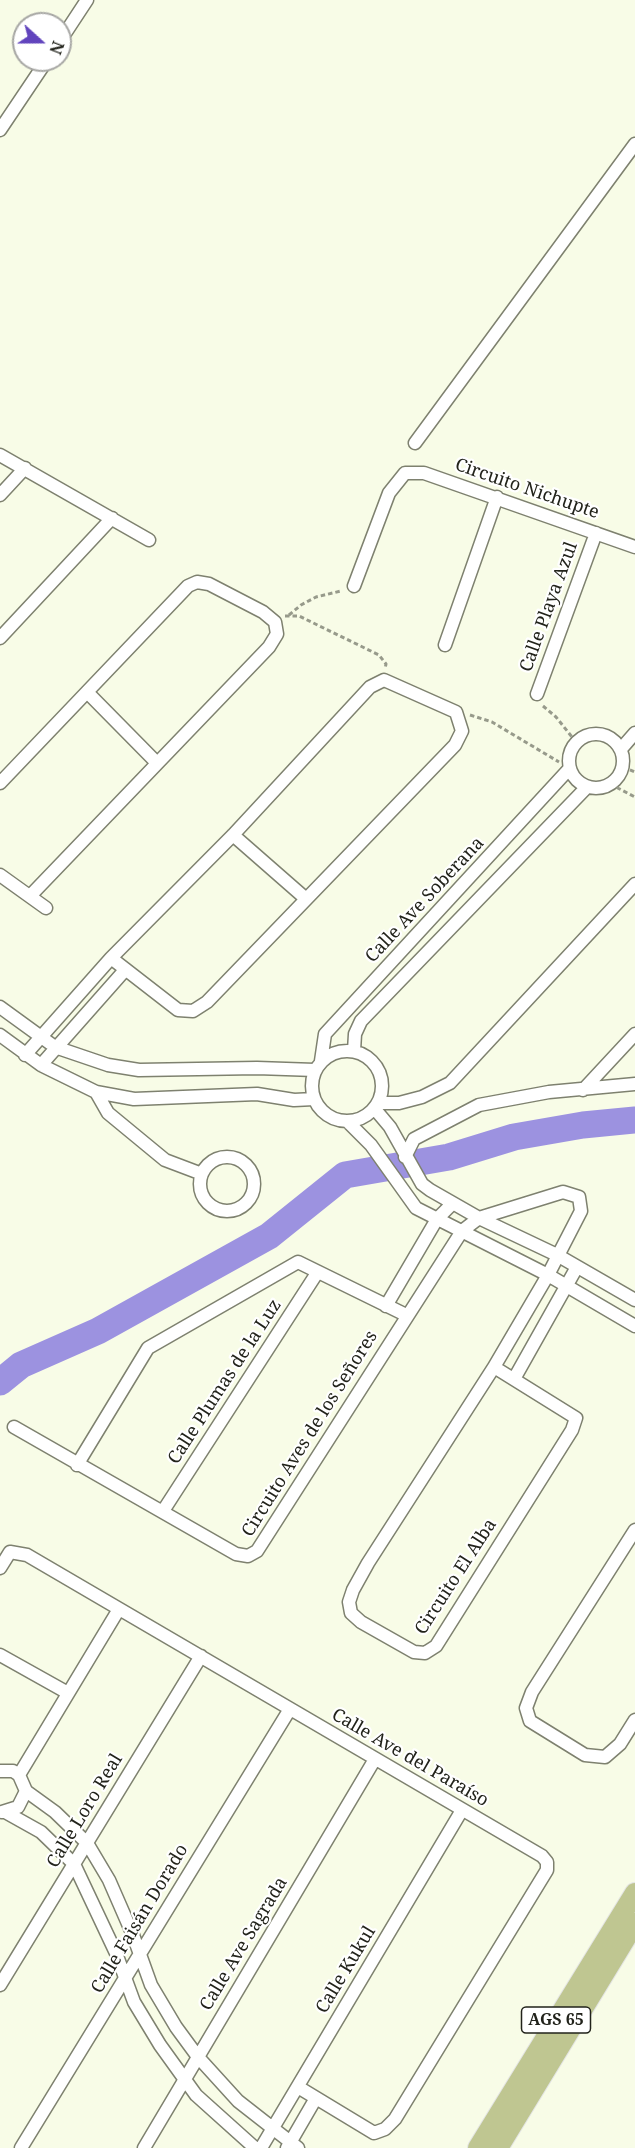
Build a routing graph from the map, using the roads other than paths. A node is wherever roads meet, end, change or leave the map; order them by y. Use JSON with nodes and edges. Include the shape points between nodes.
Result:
{"nodes":[{"id":1,"x":87,"y":0,"type":"edge"},
{"id":2,"x":72,"y":23,"type":"edge"},
{"id":3,"x":39,"y":72,"type":"edge"},
{"id":4,"x":0,"y":130,"type":"edge"},
{"id":5,"x":635,"y":144,"type":"edge"},
{"id":6,"x":415,"y":443,"type":"dead end"},
{"id":7,"x":0,"y":455,"type":"edge"},
{"id":8,"x":25,"y":468,"type":"junction"},
{"id":9,"x":0,"y":495,"type":"edge"},
{"id":10,"x":497,"y":497,"type":"junction"},
{"id":11,"x":112,"y":518,"type":"junction"},
{"id":12,"x":596,"y":533,"type":"junction"},
{"id":13,"x":149,"y":540,"type":"dead end"},
{"id":14,"x":635,"y":547,"type":"edge"},
{"id":15,"x":354,"y":586,"type":"road end"},
{"id":16,"x":0,"y":638,"type":"edge"},
{"id":17,"x":445,"y":645,"type":"dead end"},
{"id":18,"x":87,"y":692,"type":"junction"},
{"id":19,"x":537,"y":694,"type":"road end"},
{"id":20,"x":635,"y":733,"type":"edge"},
{"id":21,"x":621,"y":749,"type":"junction"},
{"id":22,"x":157,"y":763,"type":"junction"},
{"id":23,"x":569,"y":769,"type":"junction"},
{"id":24,"x":0,"y":783,"type":"edge"},
{"id":25,"x":587,"y":787,"type":"junction"},
{"id":26,"x":233,"y":835,"type":"junction"},
{"id":27,"x":0,"y":875,"type":"edge"},
{"id":28,"x":635,"y":884,"type":"edge"},
{"id":29,"x":30,"y":896,"type":"junction"},
{"id":30,"x":305,"y":898,"type":"junction"},
{"id":31,"x":46,"y":908,"type":"dead end"},
{"id":32,"x":111,"y":958,"type":"junction"},
{"id":33,"x":125,"y":970,"type":"junction"},
{"id":34,"x":0,"y":1007,"type":"edge"},
{"id":35,"x":635,"y":1034,"type":"edge"},
{"id":36,"x":0,"y":1035,"type":"edge"},
{"id":37,"x":40,"y":1039,"type":"junction"},
{"id":38,"x":55,"y":1047,"type":"junction"},
{"id":39,"x":354,"y":1051,"type":"junction"},
{"id":40,"x":25,"y":1055,"type":"junction"},
{"id":41,"x":40,"y":1065,"type":"junction"},
{"id":42,"x":318,"y":1066,"type":"junction"},
{"id":43,"x":635,"y":1083,"type":"edge"},
{"id":44,"x":583,"y":1090,"type":"junction"},
{"id":45,"x":96,"y":1092,"type":"junction"},
{"id":46,"x":314,"y":1099,"type":"junction"},
{"id":47,"x":376,"y":1105,"type":"junction"},
{"id":48,"x":347,"y":1121,"type":"junction"},
{"id":49,"x":405,"y":1157,"type":"junction"},
{"id":50,"x":202,"y":1174,"type":"junction"},
{"id":51,"x":452,"y":1204,"type":"junction"},
{"id":52,"x":479,"y":1218,"type":"junction"},
{"id":53,"x":437,"y":1220,"type":"junction"},
{"id":54,"x":462,"y":1230,"type":"junction"},
{"id":55,"x":557,"y":1255,"type":"junction"},
{"id":56,"x":578,"y":1267,"type":"junction"},
{"id":57,"x":317,"y":1273,"type":"junction"},
{"id":58,"x":548,"y":1275,"type":"junction"},
{"id":59,"x":565,"y":1287,"type":"junction"},
{"id":60,"x":635,"y":1300,"type":"edge"},
{"id":61,"x":386,"y":1306,"type":"junction"},
{"id":62,"x":406,"y":1315,"type":"junction"},
{"id":63,"x":635,"y":1326,"type":"edge"},
{"id":64,"x":494,"y":1367,"type":"junction"},
{"id":65,"x":513,"y":1379,"type":"junction"},
{"id":66,"x":14,"y":1427,"type":"dead end"},
{"id":67,"x":77,"y":1465,"type":"junction"},
{"id":68,"x":163,"y":1511,"type":"junction"},
{"id":69,"x":635,"y":1530,"type":"edge"},
{"id":70,"x":0,"y":1568,"type":"edge"},
{"id":71,"x":119,"y":1609,"type":"junction"},
{"id":72,"x":0,"y":1655,"type":"edge"},
{"id":73,"x":201,"y":1656,"type":"junction"},
{"id":74,"x":68,"y":1693,"type":"junction"},
{"id":75,"x":290,"y":1709,"type":"junction"},
{"id":76,"x":635,"y":1720,"type":"edge"},
{"id":77,"x":375,"y":1759,"type":"junction"},
{"id":78,"x":0,"y":1771,"type":"edge"},
{"id":79,"x":19,"y":1775,"type":"junction"},
{"id":80,"x":26,"y":1791,"type":"junction"},
{"id":81,"x":462,"y":1810,"type":"junction"},
{"id":82,"x":3,"y":1812,"type":"edge"},
{"id":83,"x":87,"y":1843,"type":"junction"},
{"id":84,"x":74,"y":1864,"type":"junction"},
{"id":85,"x":635,"y":1893,"type":"edge"},
{"id":86,"x":635,"y":1923,"type":"edge"},
{"id":87,"x":140,"y":1954,"type":"junction"},
{"id":88,"x":125,"y":1979,"type":"junction"},
{"id":89,"x":0,"y":1985,"type":"edge"},
{"id":90,"x":198,"y":2057,"type":"junction"},
{"id":91,"x":185,"y":2080,"type":"junction"},
{"id":92,"x":298,"y":2087,"type":"junction"},
{"id":93,"x":316,"y":2098,"type":"junction"},
{"id":94,"x":272,"y":2130,"type":"junction"},
{"id":95,"x":292,"y":2146,"type":"edge"},
{"id":96,"x":21,"y":2148,"type":"edge"},
{"id":97,"x":144,"y":2148,"type":"edge"},
{"id":98,"x":255,"y":2148,"type":"edge"},
{"id":99,"x":261,"y":2148,"type":"edge"},
{"id":100,"x":478,"y":2148,"type":"edge"},
{"id":101,"x":498,"y":2148,"type":"edge"}],
"edges":[{"from":1,"to":2,"type":"street"},
{"from":3,"to":4,"type":"street"},
{"from":5,"to":6,"type":"street"},
{"from":7,"to":8,"type":"street"},
{"from":8,"to":9,"type":"street"},
{"from":8,"to":11,"type":"street"},
{"from":10,"to":12,"type":"street","name":"Circuito Nichupte"},
{"from":10,"to":15,"type":"street","name":"Circuito Nichupte","via":[[424,473],[405,473],[389,493]]},
{"from":10,"to":17,"type":"street"},
{"from":11,"to":13,"type":"street"},
{"from":11,"to":16,"type":"street"},
{"from":12,"to":14,"type":"street","name":"Circuito Nichupte"},
{"from":12,"to":19,"type":"street","name":"Calle Playa Azul"},
{"from":18,"to":22,"type":"street"},
{"from":18,"to":22,"type":"street","via":[[188,586],[197,582],[209,584],[275,622],[277,634],[269,647]]},
{"from":18,"to":24,"type":"street"},
{"from":20,"to":21,"type":"street"},
{"from":21,"to":23,"type":"street","via":[[615,740],[596,733],[577,740],[571,749]]},
{"from":21,"to":25,"type":"street","via":[[622,767],[610,784]]},
{"from":22,"to":29,"type":"street"},
{"from":23,"to":25,"type":"street"},
{"from":23,"to":42,"type":"street","name":"Calle Ave Soberana","via":[[325,1034]]},
{"from":25,"to":39,"type":"street","name":"Calle Ave Soberana","via":[[361,1021]]},
{"from":26,"to":30,"type":"street"},
{"from":26,"to":30,"type":"street","via":[[370,687],[384,680],[456,712],[462,731],[455,745]]},
{"from":26,"to":32,"type":"street"},
{"from":27,"to":29,"type":"street"},
{"from":28,"to":47,"type":"street","via":[[450,1083],[422,1097]]},
{"from":29,"to":31,"type":"street"},
{"from":30,"to":33,"type":"street","via":[[207,1002],[193,1011],[178,1010]]},
{"from":32,"to":33,"type":"street"},
{"from":32,"to":37,"type":"street"},
{"from":33,"to":38,"type":"street"},
{"from":34,"to":37,"type":"street"},
{"from":35,"to":44,"type":"street"},
{"from":36,"to":40,"type":"street"},
{"from":37,"to":38,"type":"street"},
{"from":37,"to":40,"type":"street"},
{"from":38,"to":41,"type":"street"},
{"from":38,"to":42,"type":"street","via":[[108,1065],[140,1070]]},
{"from":39,"to":42,"type":"street","via":[[342,1050]]},
{"from":39,"to":47,"type":"street","via":[[373,1061],[379,1071],[382,1083]]},
{"from":40,"to":41,"type":"street"},
{"from":41,"to":45,"type":"street"},
{"from":42,"to":46,"type":"street","via":[[311,1088]]},
{"from":43,"to":44,"type":"street"},
{"from":44,"to":49,"type":"street","via":[[478,1105],[414,1139]]},
{"from":45,"to":46,"type":"street","via":[[134,1099],[257,1094]]},
{"from":45,"to":50,"type":"street","via":[[108,1113],[165,1160]]},
{"from":46,"to":48,"type":"street","via":[[333,1119]]},
{"from":47,"to":48,"type":"street","via":[[359,1119]]},
{"from":47,"to":49,"type":"street"},
{"from":48,"to":53,"type":"street","via":[[371,1144],[416,1208]]},
{"from":49,"to":51,"type":"street","via":[[422,1184]]},
{"from":50,"to":50,"type":"street","via":[[203,1198],[214,1208],[232,1211],[248,1202],[253,1194],[254,1177],[240,1160],[222,1158],[207,1166]]},
{"from":51,"to":52,"type":"street"},
{"from":51,"to":53,"type":"street"},
{"from":52,"to":54,"type":"street"},
{"from":52,"to":55,"type":"street"},
{"from":52,"to":55,"type":"street","name":"Circuito El Alba","via":[[563,1192],[579,1197],[581,1211]]},
{"from":53,"to":54,"type":"street"},
{"from":53,"to":61,"type":"street"},
{"from":54,"to":58,"type":"street"},
{"from":54,"to":62,"type":"street","name":"Circuito Aves de los Señores"},
{"from":55,"to":56,"type":"street"},
{"from":55,"to":58,"type":"street","name":"Circuito El Alba"},
{"from":56,"to":59,"type":"street"},
{"from":56,"to":60,"type":"street"},
{"from":57,"to":61,"type":"street"},
{"from":57,"to":67,"type":"street","via":[[298,1262],[148,1348]]},
{"from":57,"to":68,"type":"street","name":"Calle Plumas de la Luz"},
{"from":58,"to":59,"type":"street"},
{"from":58,"to":64,"type":"street","name":"Circuito El Alba"},
{"from":59,"to":63,"type":"street"},
{"from":59,"to":65,"type":"street"},
{"from":61,"to":62,"type":"street"},
{"from":62,"to":68,"type":"street","name":"Circuito Aves de los Señores","via":[[257,1551],[248,1556],[236,1554]]},
{"from":64,"to":65,"type":"street","name":"Circuito El Alba"},
{"from":64,"to":65,"type":"street","name":"Circuito El Alba","via":[[368,1563],[349,1602],[351,1613],[361,1622],[414,1652],[425,1653],[436,1646],[572,1430],[576,1418]]},
{"from":66,"to":67,"type":"street","name":"Circuito Aves de los Señores"},
{"from":67,"to":68,"type":"street","name":"Circuito Aves de los Señores"},
{"from":69,"to":76,"type":"street","via":[[532,1692],[526,1708],[530,1721],[585,1755],[605,1757],[620,1744]]},
{"from":70,"to":71,"type":"street","name":"Calle Ave del Paraíso","via":[[6,1555],[18,1551]]},
{"from":71,"to":73,"type":"street","name":"Calle Ave del Paraíso"},
{"from":71,"to":74,"type":"street"},
{"from":72,"to":74,"type":"street"},
{"from":73,"to":75,"type":"street","name":"Calle Ave del Paraíso"},
{"from":73,"to":83,"type":"street","name":"Calle Loro Real"},
{"from":74,"to":79,"type":"street"},
{"from":75,"to":77,"type":"street","name":"Calle Ave del Paraíso"},
{"from":75,"to":87,"type":"street","name":"Calle Faisán Dorado"},
{"from":77,"to":81,"type":"street","name":"Calle Ave del Paraíso"},
{"from":77,"to":90,"type":"street","name":"Calle Ave Sagrada"},
{"from":78,"to":79,"type":"street"},
{"from":79,"to":80,"type":"street"},
{"from":80,"to":82,"type":"street","via":[[22,1803]]},
{"from":80,"to":83,"type":"street"},
{"from":81,"to":92,"type":"street","name":"Calle Kukul"},
{"from":81,"to":93,"type":"street","name":"Calle Ave del Paraíso","via":[[542,1856],[547,1870],[395,2120],[374,2133]]},
{"from":82,"to":84,"type":"street","via":[[41,1832]]},
{"from":83,"to":84,"type":"street","name":"Calle Loro Real"},
{"from":83,"to":87,"type":"street","via":[[109,1880]]},
{"from":84,"to":88,"type":"street"},
{"from":84,"to":89,"type":"street","name":"Calle Loro Real"},
{"from":85,"to":100,"type":"main road","number":"AGS 65"},
{"from":86,"to":101,"type":"main road","number":"AGS 65"},
{"from":87,"to":88,"type":"street","name":"Calle Faisán Dorado"},
{"from":87,"to":90,"type":"street","via":[[151,1984]]},
{"from":88,"to":91,"type":"street","via":[[134,2002]]},
{"from":88,"to":96,"type":"street","name":"Calle Faisán Dorado"},
{"from":90,"to":91,"type":"street","name":"Calle Ave Sagrada"},
{"from":90,"to":94,"type":"street","via":[[238,2101]]},
{"from":91,"to":97,"type":"street","name":"Calle Ave Sagrada"},
{"from":91,"to":98,"type":"street","via":[[195,2094]]},
{"from":92,"to":93,"type":"street"},
{"from":92,"to":94,"type":"street","name":"Calle Kukul"},
{"from":93,"to":95,"type":"street"},
{"from":94,"to":95,"type":"street"},
{"from":94,"to":99,"type":"street","name":"Calle Kukul"}]}
